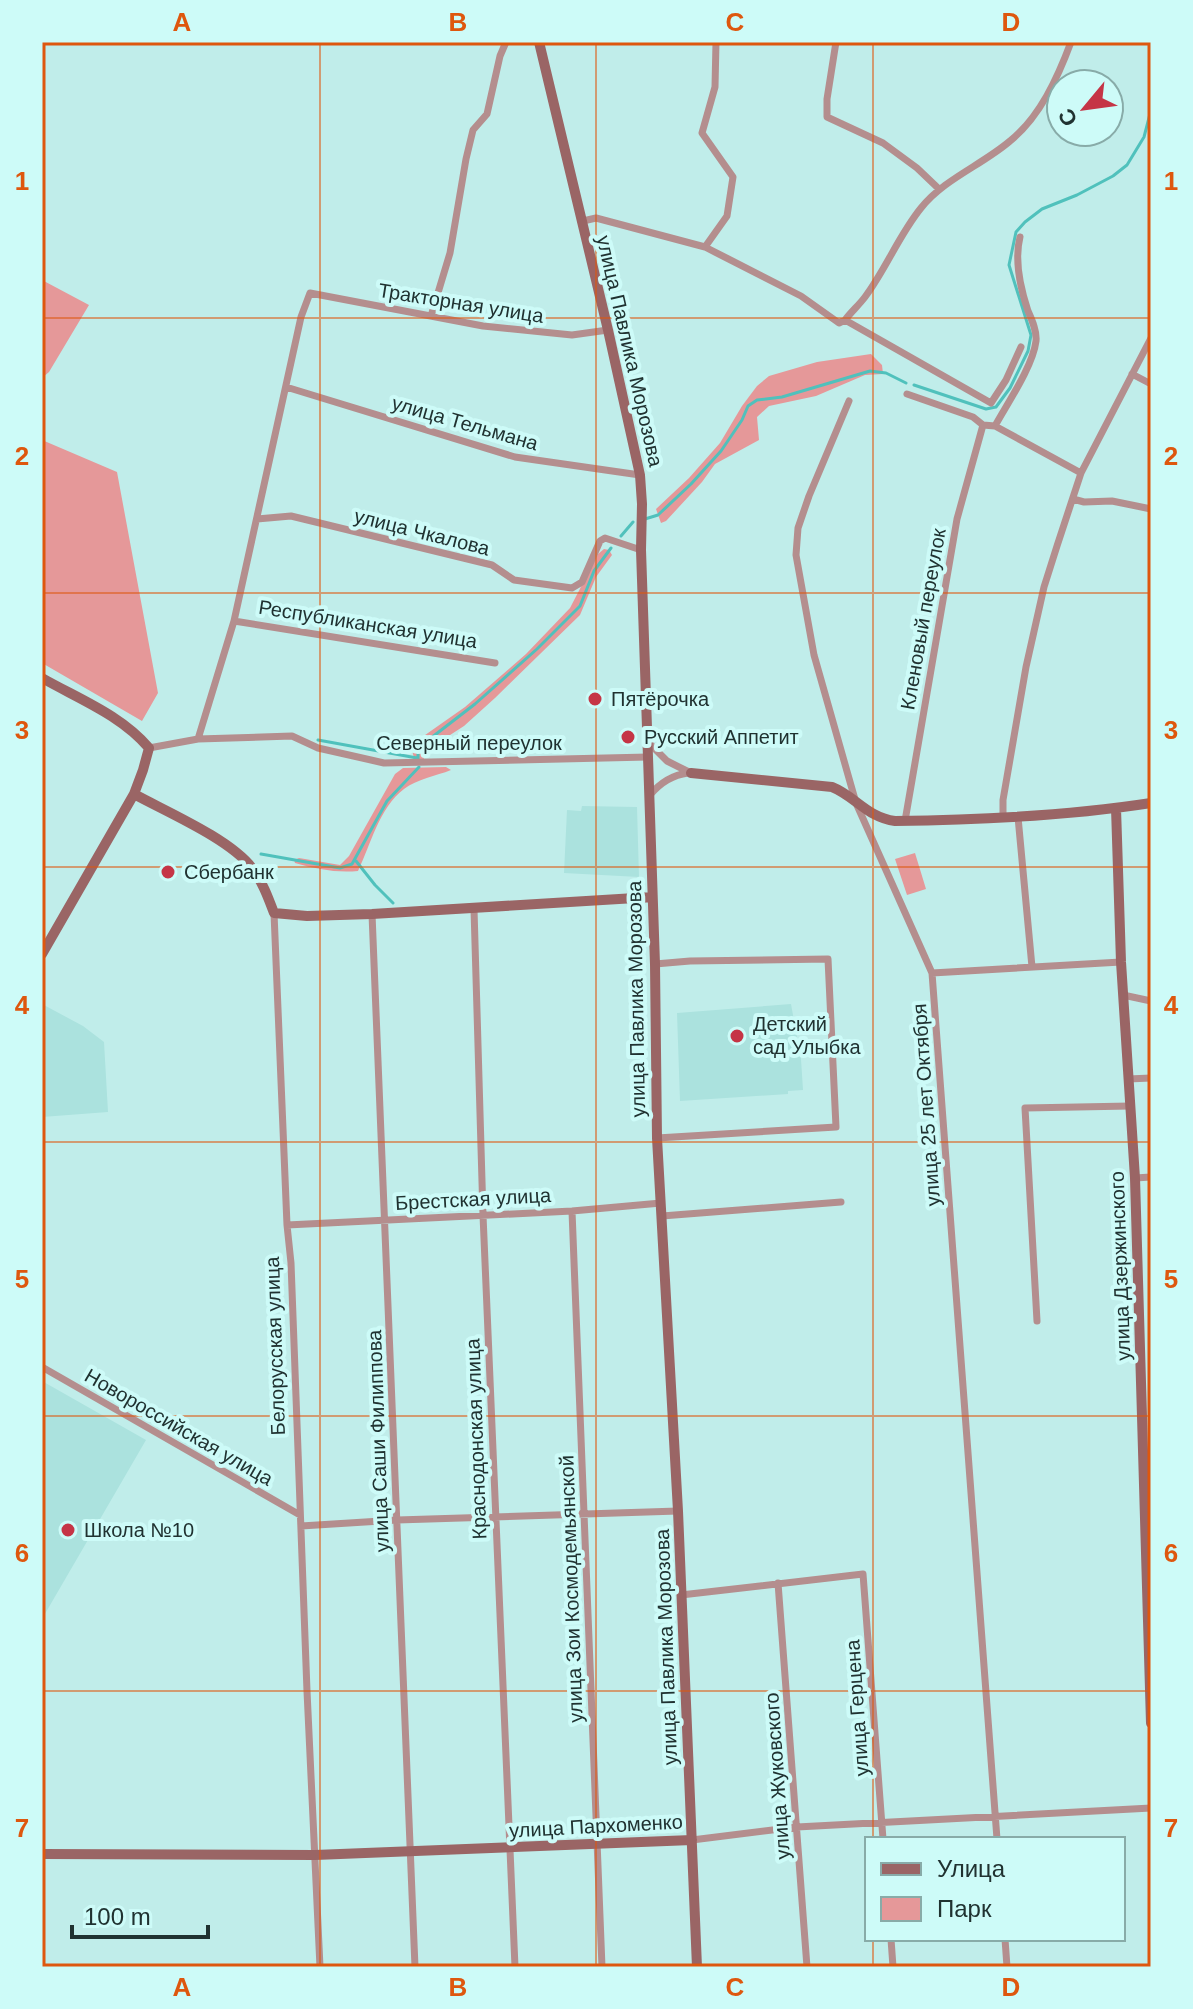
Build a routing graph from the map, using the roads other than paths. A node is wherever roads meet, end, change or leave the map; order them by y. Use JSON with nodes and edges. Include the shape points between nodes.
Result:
{"nodes":[{"id":1,"x":506,"y":42,"type":"edge"},
{"id":2,"x":539,"y":42,"type":"edge"},
{"id":3,"x":716,"y":42,"type":"edge"},
{"id":4,"x":836,"y":42,"type":"edge"},
{"id":5,"x":1071,"y":42,"type":"edge"},
{"id":6,"x":939,"y":189,"type":"junction"},
{"id":7,"x":583,"y":221,"type":"junction"},
{"id":8,"x":1020,"y":237,"type":"dead end"},
{"id":9,"x":705,"y":247,"type":"junction"},
{"id":10,"x":431,"y":316,"type":"junction"},
{"id":11,"x":845,"y":320,"type":"junction"},
{"id":12,"x":608,"y":330,"type":"junction"},
{"id":13,"x":1151,"y":338,"type":"edge"},
{"id":14,"x":1021,"y":347,"type":"dead end"},
{"id":15,"x":1132,"y":374,"type":"junction"},
{"id":16,"x":1151,"y":384,"type":"edge"},
{"id":17,"x":286,"y":387,"type":"junction"},
{"id":18,"x":907,"y":394,"type":"dead end"},
{"id":19,"x":849,"y":401,"type":"dead end"},
{"id":20,"x":983,"y":425,"type":"junction"},
{"id":21,"x":995,"y":426,"type":"junction"},
{"id":22,"x":1081,"y":473,"type":"junction"},
{"id":23,"x":640,"y":475,"type":"junction"},
{"id":24,"x":1073,"y":499,"type":"junction"},
{"id":25,"x":1151,"y":509,"type":"edge"},
{"id":26,"x":257,"y":519,"type":"junction"},
{"id":27,"x":641,"y":550,"type":"junction"},
{"id":28,"x":234,"y":621,"type":"junction"},
{"id":29,"x":495,"y":663,"type":"dead end"},
{"id":30,"x":42,"y":678,"type":"edge"},
{"id":31,"x":198,"y":739,"type":"junction"},
{"id":32,"x":648,"y":741,"type":"junction"},
{"id":33,"x":149,"y":748,"type":"junction"},
{"id":34,"x":648,"y":757,"type":"junction"},
{"id":35,"x":691,"y":773,"type":"junction"},
{"id":36,"x":134,"y":794,"type":"junction"},
{"id":37,"x":650,"y":795,"type":"junction"},
{"id":38,"x":856,"y":803,"type":"junction"},
{"id":39,"x":1151,"y":803,"type":"edge"},
{"id":40,"x":1116,"y":808,"type":"junction"},
{"id":41,"x":1018,"y":817,"type":"junction"},
{"id":42,"x":1003,"y":818,"type":"junction"},
{"id":43,"x":905,"y":821,"type":"junction"},
{"id":44,"x":652,"y":897,"type":"junction"},
{"id":45,"x":474,"y":909,"type":"junction"},
{"id":46,"x":274,"y":913,"type":"junction"},
{"id":47,"x":372,"y":914,"type":"junction"},
{"id":48,"x":42,"y":954,"type":"edge"},
{"id":49,"x":1121,"y":962,"type":"junction"},
{"id":50,"x":655,"y":964,"type":"junction"},
{"id":51,"x":1032,"y":967,"type":"junction"},
{"id":52,"x":932,"y":973,"type":"junction"},
{"id":53,"x":1123,"y":995,"type":"junction"},
{"id":54,"x":1151,"y":1001,"type":"edge"},
{"id":55,"x":1151,"y":1078,"type":"edge"},
{"id":56,"x":1128,"y":1079,"type":"junction"},
{"id":57,"x":1130,"y":1106,"type":"junction"},
{"id":58,"x":657,"y":1138,"type":"junction"},
{"id":59,"x":1151,"y":1177,"type":"edge"},
{"id":60,"x":1135,"y":1178,"type":"junction"},
{"id":61,"x":841,"y":1202,"type":"dead end"},
{"id":62,"x":661,"y":1203,"type":"junction"},
{"id":63,"x":572,"y":1211,"type":"junction"},
{"id":64,"x":483,"y":1215,"type":"junction"},
{"id":65,"x":662,"y":1216,"type":"junction"},
{"id":66,"x":385,"y":1220,"type":"junction"},
{"id":67,"x":287,"y":1225,"type":"junction"},
{"id":68,"x":1037,"y":1321,"type":"dead end"},
{"id":69,"x":42,"y":1367,"type":"edge"},
{"id":70,"x":1148,"y":1484,"type":"edge"},
{"id":71,"x":678,"y":1511,"type":"junction"},
{"id":72,"x":584,"y":1514,"type":"junction"},
{"id":73,"x":300,"y":1515,"type":"junction"},
{"id":74,"x":495,"y":1517,"type":"junction"},
{"id":75,"x":397,"y":1520,"type":"junction"},
{"id":76,"x":301,"y":1526,"type":"junction"},
{"id":77,"x":778,"y":1583,"type":"junction"},
{"id":78,"x":681,"y":1595,"type":"junction"},
{"id":79,"x":1151,"y":1723,"type":"edge"},
{"id":80,"x":1151,"y":1808,"type":"edge"},
{"id":81,"x":995,"y":1816,"type":"junction"},
{"id":82,"x":882,"y":1822,"type":"junction"},
{"id":83,"x":797,"y":1827,"type":"junction"},
{"id":84,"x":883,"y":1837,"type":"edge"},
{"id":85,"x":997,"y":1837,"type":"edge"},
{"id":86,"x":692,"y":1840,"type":"junction"},
{"id":87,"x":597,"y":1844,"type":"junction"},
{"id":88,"x":509,"y":1848,"type":"junction"},
{"id":89,"x":409,"y":1852,"type":"junction"},
{"id":90,"x":42,"y":1854,"type":"edge"},
{"id":91,"x":315,"y":1855,"type":"junction"},
{"id":92,"x":891,"y":1941,"type":"edge"},
{"id":93,"x":1005,"y":1941,"type":"edge"},
{"id":94,"x":320,"y":1967,"type":"edge"},
{"id":95,"x":415,"y":1967,"type":"edge"},
{"id":96,"x":515,"y":1967,"type":"edge"},
{"id":97,"x":602,"y":1967,"type":"edge"},
{"id":98,"x":697,"y":1967,"type":"edge"},
{"id":99,"x":807,"y":1967,"type":"edge"},
{"id":100,"x":893,"y":1967,"type":"edge"},
{"id":101,"x":1007,"y":1967,"type":"edge"}],
"edges":[{"from":1,"to":10,"type":"street","via":[[487,114],[473,130],[450,253]]},
{"from":2,"to":7,"type":"street","name":"улица Павлика Морозова"},
{"from":3,"to":9,"type":"street","via":[[715,87],[702,133],[733,177],[727,216]]},
{"from":4,"to":6,"type":"street","via":[[827,117],[883,143]]},
{"from":5,"to":6,"type":"street","via":[[1048,93],[1012,140]]},
{"from":6,"to":11,"type":"street","via":[[920,208],[866,296]]},
{"from":7,"to":9,"type":"street","via":[[596,218]]},
{"from":7,"to":12,"type":"street","name":"улица Павлика Морозова"},
{"from":8,"to":21,"type":"street","via":[[1018,269],[1036,339]]},
{"from":9,"to":11,"type":"street","via":[[801,296],[839,323]]},
{"from":10,"to":12,"type":"street","name":"Тракторная улица","via":[[572,335]]},
{"from":10,"to":17,"type":"street","name":"Тракторная улица","via":[[310,293]]},
{"from":11,"to":14,"type":"street","via":[[991,403]]},
{"from":12,"to":23,"type":"street","name":"улица Павлика Морозова"},
{"from":13,"to":15,"type":"street"},
{"from":15,"to":16,"type":"street"},
{"from":15,"to":22,"type":"street"},
{"from":17,"to":23,"type":"street","name":"улица Тельмана","via":[[515,457]]},
{"from":17,"to":26,"type":"street"},
{"from":18,"to":20,"type":"street"},
{"from":19,"to":38,"type":"street","name":"улица 25 лет Октября","via":[[809,496],[796,555],[814,655]]},
{"from":20,"to":21,"type":"street"},
{"from":20,"to":43,"type":"street","name":"Кленовый переулок","via":[[957,519]]},
{"from":21,"to":22,"type":"street"},
{"from":22,"to":24,"type":"street"},
{"from":23,"to":27,"type":"street","name":"улица Павлика Морозова"},
{"from":24,"to":25,"type":"street"},
{"from":24,"to":42,"type":"street","via":[[1044,587],[1026,667]]},
{"from":26,"to":27,"type":"street","name":"улица Чкалова","via":[[291,516],[492,565],[514,580],[572,588],[582,582],[605,538]]},
{"from":26,"to":28,"type":"street"},
{"from":27,"to":32,"type":"street","name":"улица Павлика Морозова"},
{"from":28,"to":29,"type":"street","name":"Республиканская улица"},
{"from":28,"to":31,"type":"street"},
{"from":30,"to":33,"type":"street","via":[[123,723]]},
{"from":31,"to":33,"type":"street","name":"Северный переулок"},
{"from":31,"to":34,"type":"street","name":"Северный переулок","via":[[292,736],[318,748],[384,763]]},
{"from":32,"to":34,"type":"street","name":"улица Павлика Морозова"},
{"from":32,"to":35,"type":"street","via":[[667,761]]},
{"from":33,"to":36,"type":"street"},
{"from":34,"to":37,"type":"street","name":"улица Павлика Морозова"},
{"from":35,"to":37,"type":"street","via":[[669,779]]},
{"from":35,"to":38,"type":"street","via":[[832,787]]},
{"from":36,"to":46,"type":"street","name":"Белорусская улица","via":[[239,854],[254,871]]},
{"from":36,"to":48,"type":"street"},
{"from":37,"to":44,"type":"street","name":"улица Павлика Морозова"},
{"from":38,"to":43,"type":"street","via":[[887,820]]},
{"from":38,"to":52,"type":"street","name":"улица 25 лет Октября"},
{"from":39,"to":40,"type":"street"},
{"from":40,"to":41,"type":"street"},
{"from":40,"to":49,"type":"street","name":"улица Дзержинского"},
{"from":41,"to":42,"type":"street"},
{"from":41,"to":51,"type":"street"},
{"from":42,"to":43,"type":"street"},
{"from":44,"to":45,"type":"street"},
{"from":44,"to":50,"type":"street","name":"улица Павлика Морозова"},
{"from":45,"to":47,"type":"street"},
{"from":45,"to":64,"type":"street","name":"Краснодонская улица"},
{"from":46,"to":47,"type":"street"},
{"from":46,"to":67,"type":"street","name":"Белорусская улица"},
{"from":47,"to":66,"type":"street","name":"улица Саши Филиппова"},
{"from":49,"to":51,"type":"street"},
{"from":49,"to":53,"type":"street","name":"улица Дзержинского"},
{"from":50,"to":58,"type":"street","name":"улица Павлика Морозова"},
{"from":50,"to":58,"type":"street","via":[[828,959],[836,1127]]},
{"from":51,"to":52,"type":"street"},
{"from":52,"to":81,"type":"street","name":"улица 25 лет Октября"},
{"from":53,"to":54,"type":"street"},
{"from":53,"to":56,"type":"street","name":"улица Дзержинского"},
{"from":55,"to":56,"type":"street"},
{"from":56,"to":57,"type":"street","name":"улица Дзержинского"},
{"from":57,"to":60,"type":"street","name":"улица Дзержинского"},
{"from":57,"to":68,"type":"street","via":[[1025,1108]]},
{"from":58,"to":62,"type":"street","name":"улица Павлика Морозова"},
{"from":59,"to":60,"type":"street"},
{"from":60,"to":70,"type":"street","name":"улица Дзержинского"},
{"from":61,"to":65,"type":"street"},
{"from":62,"to":63,"type":"street","name":"Брестская улица"},
{"from":62,"to":65,"type":"street","name":"улица Павлика Морозова"},
{"from":63,"to":64,"type":"street","name":"Брестская улица"},
{"from":63,"to":72,"type":"street","name":"улица Зои Космодемьянской"},
{"from":64,"to":66,"type":"street","name":"Брестская улица"},
{"from":64,"to":74,"type":"street","name":"Краснодонская улица"},
{"from":65,"to":71,"type":"street","name":"улица Павлика Морозова"},
{"from":66,"to":67,"type":"street","name":"Брестская улица"},
{"from":66,"to":75,"type":"street","name":"улица Саши Филиппова"},
{"from":67,"to":73,"type":"street","name":"Белорусская улица"},
{"from":69,"to":73,"type":"street","name":"Новороссийская улица"},
{"from":70,"to":79,"type":"street","name":"улица Дзержинского"},
{"from":71,"to":72,"type":"street"},
{"from":71,"to":78,"type":"street","name":"улица Павлика Морозова"},
{"from":72,"to":74,"type":"street"},
{"from":72,"to":87,"type":"street","name":"улица Зои Космодемьянской"},
{"from":73,"to":76,"type":"street","name":"Белорусская улица"},
{"from":74,"to":75,"type":"street"},
{"from":74,"to":88,"type":"street","name":"Краснодонская улица"},
{"from":75,"to":76,"type":"street"},
{"from":75,"to":89,"type":"street","name":"улица Саши Филиппова"},
{"from":76,"to":91,"type":"street","name":"Белорусская улица"},
{"from":77,"to":78,"type":"street"},
{"from":77,"to":82,"type":"street","name":"улица Герцена","via":[[863,1574]]},
{"from":77,"to":83,"type":"street","name":"улица Жуковского"},
{"from":78,"to":86,"type":"street","name":"улица Павлика Морозова"},
{"from":80,"to":81,"type":"street","name":"улица Пархоменко"},
{"from":81,"to":82,"type":"street","name":"улица Пархоменко"},
{"from":81,"to":85,"type":"street","name":"улица 25 лет Октября"},
{"from":82,"to":83,"type":"street","name":"улица Пархоменко"},
{"from":82,"to":84,"type":"street","name":"улица Герцена"},
{"from":83,"to":86,"type":"street","name":"улица Пархоменко"},
{"from":83,"to":99,"type":"street","name":"улица Жуковского"},
{"from":86,"to":87,"type":"street","name":"улица Пархоменко"},
{"from":86,"to":98,"type":"street","name":"улица Павлика Морозова"},
{"from":87,"to":88,"type":"street","name":"улица Пархоменко"},
{"from":87,"to":97,"type":"street","name":"улица Зои Космодемьянской"},
{"from":88,"to":89,"type":"street","name":"улица Пархоменко"},
{"from":88,"to":96,"type":"street","name":"Краснодонская улица"},
{"from":89,"to":91,"type":"street","name":"улица Пархоменко"},
{"from":89,"to":95,"type":"street","name":"улица Саши Филиппова"},
{"from":90,"to":91,"type":"street","name":"улица Пархоменко"},
{"from":91,"to":94,"type":"street","name":"Белорусская улица"},
{"from":92,"to":100,"type":"street"},
{"from":93,"to":101,"type":"street"}]}
